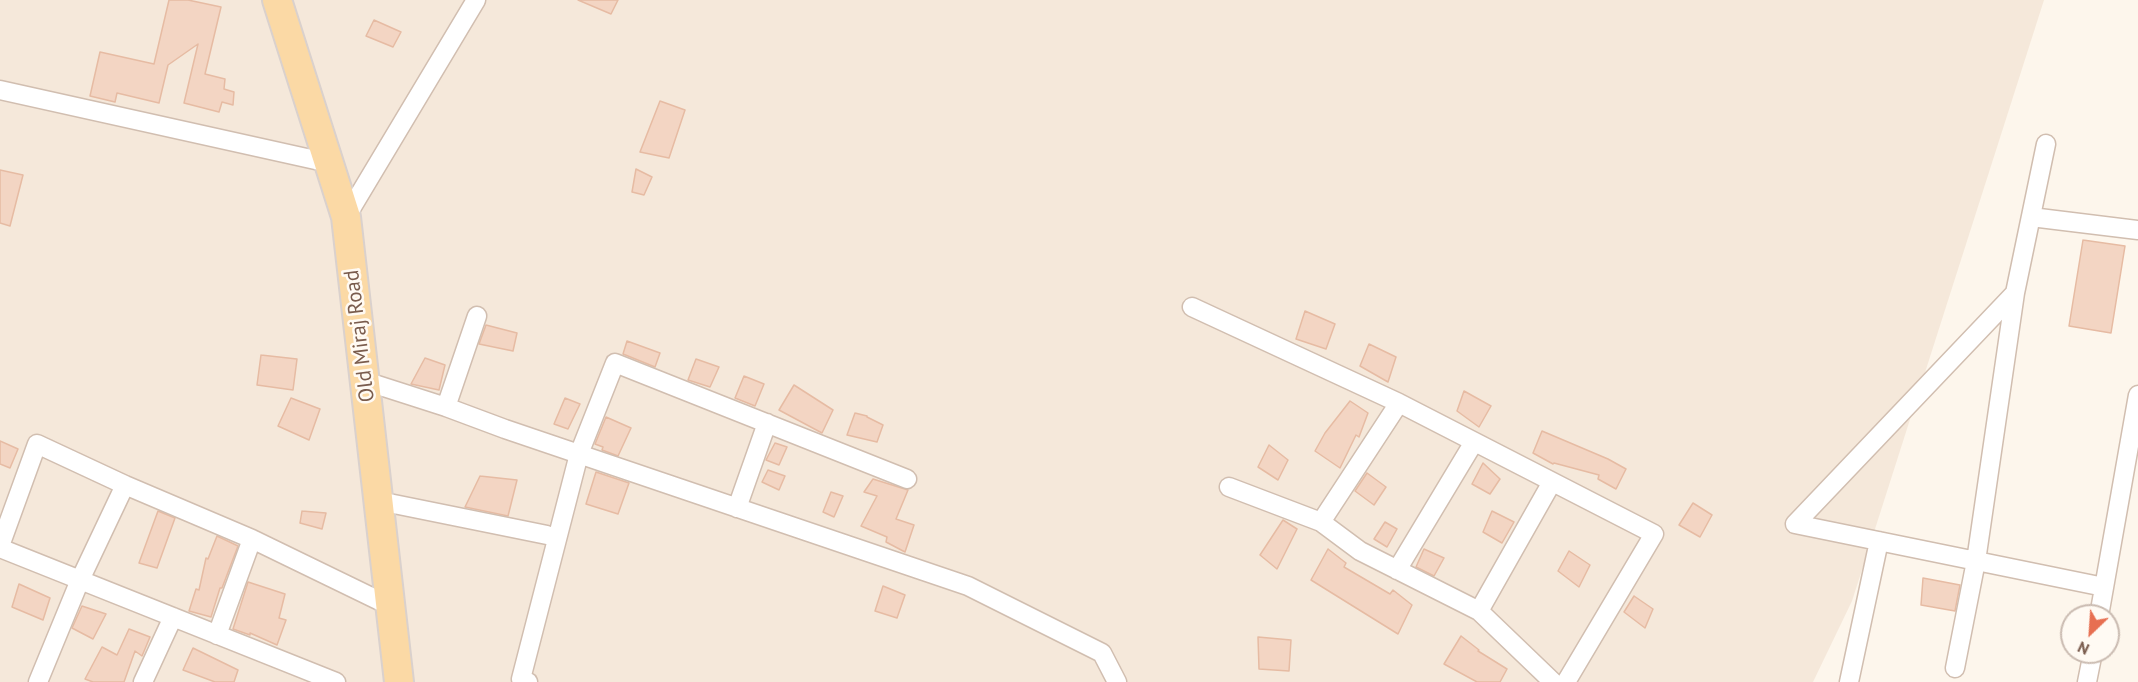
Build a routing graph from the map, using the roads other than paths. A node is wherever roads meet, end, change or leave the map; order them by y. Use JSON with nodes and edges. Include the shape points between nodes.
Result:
{"nodes":[{"id":1,"x":277,"y":0,"type":"edge"},
{"id":2,"x":476,"y":0,"type":"edge"},
{"id":3,"x":0,"y":90,"type":"edge"},
{"id":4,"x":2046,"y":144,"type":"dead end"},
{"id":5,"x":329,"y":163,"type":"junction"},
{"id":6,"x":346,"y":217,"type":"junction"},
{"id":7,"x":2031,"y":217,"type":"junction"},
{"id":8,"x":2138,"y":230,"type":"edge"},
{"id":9,"x":2015,"y":293,"type":"junction"},
{"id":10,"x":1192,"y":307,"type":"dead end"},
{"id":11,"x":477,"y":316,"type":"dead end"},
{"id":12,"x":365,"y":381,"type":"junction"},
{"id":13,"x":2138,"y":395,"type":"edge"},
{"id":14,"x":1399,"y":403,"type":"junction"},
{"id":15,"x":446,"y":407,"type":"junction"},
{"id":16,"x":767,"y":423,"type":"junction"},
{"id":17,"x":1474,"y":442,"type":"junction"},
{"id":18,"x":579,"y":454,"type":"junction"},
{"id":19,"x":907,"y":479,"type":"dead end"},
{"id":20,"x":1552,"y":482,"type":"junction"},
{"id":21,"x":125,"y":485,"type":"junction"},
{"id":22,"x":1229,"y":487,"type":"dead end"},
{"id":23,"x":379,"y":501,"type":"junction"},
{"id":24,"x":737,"y":508,"type":"junction"},
{"id":25,"x":1320,"y":522,"type":"junction"},
{"id":26,"x":547,"y":535,"type":"dead end"},
{"id":27,"x":252,"y":539,"type":"junction"},
{"id":28,"x":1879,"y":541,"type":"junction"},
{"id":29,"x":0,"y":547,"type":"edge"},
{"id":30,"x":1976,"y":561,"type":"junction"},
{"id":31,"x":1397,"y":570,"type":"junction"},
{"id":32,"x":80,"y":580,"type":"junction"},
{"id":33,"x":2104,"y":587,"type":"junction"},
{"id":34,"x":2101,"y":604,"type":"edge"},
{"id":35,"x":390,"y":606,"type":"junction"},
{"id":36,"x":1479,"y":611,"type":"junction"},
{"id":37,"x":173,"y":617,"type":"junction"},
{"id":38,"x":217,"y":634,"type":"junction"},
{"id":39,"x":2090,"y":664,"type":"edge"},
{"id":40,"x":1955,"y":668,"type":"dead end"},
{"id":41,"x":38,"y":682,"type":"edge"},
{"id":42,"x":142,"y":682,"type":"edge"},
{"id":43,"x":336,"y":682,"type":"edge"},
{"id":44,"x":399,"y":682,"type":"edge"},
{"id":45,"x":528,"y":682,"type":"edge"},
{"id":46,"x":1118,"y":682,"type":"edge"},
{"id":47,"x":1553,"y":682,"type":"edge"},
{"id":48,"x":1566,"y":682,"type":"edge"},
{"id":49,"x":1849,"y":682,"type":"edge"},
{"id":50,"x":2087,"y":682,"type":"edge"}],
"edges":[{"from":1,"to":5,"type":"main road","name":"Old Miraj Road"},
{"from":2,"to":6,"type":"street"},
{"from":3,"to":5,"type":"street"},
{"from":4,"to":7,"type":"street"},
{"from":5,"to":6,"type":"main road","name":"Old Miraj Road"},
{"from":6,"to":12,"type":"main road","name":"Old Miraj Road"},
{"from":7,"to":8,"type":"street"},
{"from":7,"to":9,"type":"street"},
{"from":9,"to":28,"type":"street","via":[[1795,524]]},
{"from":9,"to":30,"type":"street"},
{"from":10,"to":14,"type":"street"},
{"from":11,"to":15,"type":"street"},
{"from":12,"to":15,"type":"street"},
{"from":12,"to":23,"type":"main road","name":"Old Miraj Road"},
{"from":13,"to":33,"type":"street"},
{"from":14,"to":17,"type":"street"},
{"from":14,"to":25,"type":"street"},
{"from":15,"to":18,"type":"street"},
{"from":16,"to":18,"type":"street","via":[[615,363]]},
{"from":16,"to":19,"type":"street"},
{"from":16,"to":24,"type":"street"},
{"from":17,"to":20,"type":"street"},
{"from":17,"to":31,"type":"street"},
{"from":18,"to":24,"type":"street"},
{"from":18,"to":45,"type":"street","via":[[521,679]]},
{"from":20,"to":36,"type":"street"},
{"from":20,"to":48,"type":"street","via":[[1654,534]]},
{"from":21,"to":27,"type":"street"},
{"from":21,"to":29,"type":"street","via":[[37,444]]},
{"from":21,"to":32,"type":"street"},
{"from":22,"to":25,"type":"street"},
{"from":23,"to":26,"type":"street"},
{"from":23,"to":35,"type":"main road","name":"Old Miraj Road"},
{"from":24,"to":46,"type":"street","via":[[968,586],[1102,653]]},
{"from":25,"to":31,"type":"street","via":[[1360,551]]},
{"from":27,"to":35,"type":"street"},
{"from":27,"to":38,"type":"street"},
{"from":28,"to":30,"type":"street"},
{"from":28,"to":49,"type":"street"},
{"from":29,"to":32,"type":"street"},
{"from":30,"to":33,"type":"street"},
{"from":30,"to":40,"type":"street"},
{"from":31,"to":36,"type":"street"},
{"from":32,"to":37,"type":"street"},
{"from":32,"to":41,"type":"street"},
{"from":33,"to":34,"type":"street"},
{"from":35,"to":44,"type":"main road","name":"Old Miraj Road"},
{"from":36,"to":47,"type":"street"},
{"from":37,"to":38,"type":"street"},
{"from":37,"to":42,"type":"street"},
{"from":38,"to":43,"type":"street"},
{"from":39,"to":50,"type":"street"}]}
